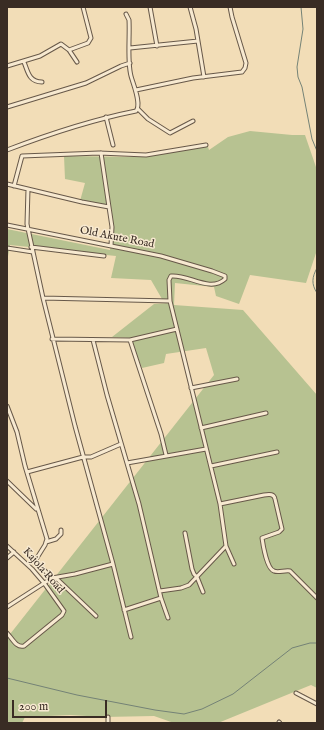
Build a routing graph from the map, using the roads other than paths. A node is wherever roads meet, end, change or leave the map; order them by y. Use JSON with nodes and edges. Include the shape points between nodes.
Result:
{"nodes":[{"id":1,"x":83,"y":7,"type":"edge"},
{"id":2,"x":150,"y":7,"type":"edge"},
{"id":3,"x":190,"y":7,"type":"edge"},
{"id":4,"x":230,"y":7,"type":"edge"},
{"id":5,"x":126,"y":14,"type":"dead end"},
{"id":6,"x":198,"y":41,"type":"junction"},
{"id":7,"x":157,"y":46,"type":"junction"},
{"id":8,"x":130,"y":48,"type":"junction"},
{"id":9,"x":69,"y":50,"type":"junction"},
{"id":10,"x":24,"y":62,"type":"junction"},
{"id":11,"x":77,"y":62,"type":"dead end"},
{"id":12,"x":130,"y":63,"type":"junction"},
{"id":13,"x":7,"y":66,"type":"edge"},
{"id":14,"x":204,"y":77,"type":"junction"},
{"id":15,"x":42,"y":82,"type":"dead end"},
{"id":16,"x":136,"y":90,"type":"junction"},
{"id":17,"x":7,"y":107,"type":"edge"},
{"id":18,"x":138,"y":109,"type":"junction"},
{"id":19,"x":106,"y":117,"type":"junction"},
{"id":20,"x":193,"y":121,"type":"dead end"},
{"id":21,"x":113,"y":144,"type":"dead end"},
{"id":22,"x":206,"y":145,"type":"dead end"},
{"id":23,"x":7,"y":150,"type":"edge"},
{"id":24,"x":101,"y":153,"type":"junction"},
{"id":25,"x":7,"y":184,"type":"edge"},
{"id":26,"x":14,"y":186,"type":"junction"},
{"id":27,"x":28,"y":189,"type":"junction"},
{"id":28,"x":110,"y":207,"type":"junction"},
{"id":29,"x":7,"y":225,"type":"edge"},
{"id":30,"x":28,"y":230,"type":"junction"},
{"id":31,"x":111,"y":246,"type":"junction"},
{"id":32,"x":31,"y":247,"type":"junction"},
{"id":33,"x":7,"y":248,"type":"edge"},
{"id":34,"x":33,"y":252,"type":"junction"},
{"id":35,"x":104,"y":256,"type":"dead end"},
{"id":36,"x":43,"y":298,"type":"junction"},
{"id":37,"x":170,"y":301,"type":"junction"},
{"id":38,"x":177,"y":329,"type":"junction"},
{"id":39,"x":52,"y":339,"type":"junction"},
{"id":40,"x":93,"y":340,"type":"junction"},
{"id":41,"x":130,"y":340,"type":"junction"},
{"id":42,"x":237,"y":379,"type":"dead end"},
{"id":43,"x":191,"y":388,"type":"junction"},
{"id":44,"x":7,"y":406,"type":"edge"},
{"id":45,"x":266,"y":414,"type":"dead end"},
{"id":46,"x":201,"y":428,"type":"junction"},
{"id":47,"x":121,"y":444,"type":"junction"},
{"id":48,"x":206,"y":449,"type":"junction"},
{"id":49,"x":276,"y":452,"type":"dead end"},
{"id":50,"x":166,"y":455,"type":"junction"},
{"id":51,"x":83,"y":457,"type":"junction"},
{"id":52,"x":127,"y":462,"type":"junction"},
{"id":53,"x":211,"y":466,"type":"junction"},
{"id":54,"x":27,"y":472,"type":"junction"},
{"id":55,"x":7,"y":482,"type":"edge"},
{"id":56,"x":220,"y":504,"type":"junction"},
{"id":57,"x":38,"y":510,"type":"junction"},
{"id":58,"x":61,"y":530,"type":"dead end"},
{"id":59,"x":186,"y":534,"type":"dead end"},
{"id":60,"x":46,"y":542,"type":"junction"},
{"id":61,"x":7,"y":546,"type":"edge"},
{"id":62,"x":226,"y":546,"type":"junction"},
{"id":63,"x":14,"y":552,"type":"junction"},
{"id":64,"x":7,"y":558,"type":"edge"},
{"id":65,"x":113,"y":564,"type":"junction"},
{"id":66,"x":234,"y":564,"type":"dead end"},
{"id":67,"x":197,"y":577,"type":"junction"},
{"id":68,"x":54,"y":578,"type":"junction"},
{"id":69,"x":44,"y":583,"type":"junction"},
{"id":70,"x":160,"y":592,"type":"junction"},
{"id":71,"x":203,"y":592,"type":"dead end"},
{"id":72,"x":161,"y":598,"type":"junction"},
{"id":73,"x":317,"y":598,"type":"edge"},
{"id":74,"x":7,"y":607,"type":"edge"},
{"id":75,"x":124,"y":610,"type":"junction"},
{"id":76,"x":96,"y":616,"type":"dead end"},
{"id":77,"x":168,"y":618,"type":"dead end"},
{"id":78,"x":7,"y":633,"type":"edge"},
{"id":79,"x":131,"y":637,"type":"dead end"},
{"id":80,"x":296,"y":693,"type":"dead end"},
{"id":81,"x":317,"y":704,"type":"edge"},
{"id":82,"x":108,"y":717,"type":"dead end"},
{"id":83,"x":108,"y":723,"type":"edge"}],
"edges":[{"from":1,"to":9,"type":"street","via":[[91,38],[88,43]]},
{"from":2,"to":7,"type":"street"},
{"from":3,"to":6,"type":"street"},
{"from":4,"to":14,"type":"street","via":[[246,63],[245,68],[242,72]]},
{"from":5,"to":8,"type":"street","via":[[129,20]]},
{"from":6,"to":7,"type":"street"},
{"from":6,"to":14,"type":"street"},
{"from":7,"to":8,"type":"street"},
{"from":8,"to":12,"type":"street"},
{"from":9,"to":10,"type":"street","via":[[61,44]]},
{"from":9,"to":11,"type":"street"},
{"from":10,"to":13,"type":"street"},
{"from":10,"to":15,"type":"street","via":[[30,78]]},
{"from":12,"to":16,"type":"street"},
{"from":12,"to":17,"type":"street","via":[[86,83]]},
{"from":14,"to":16,"type":"street"},
{"from":16,"to":18,"type":"street"},
{"from":18,"to":19,"type":"street"},
{"from":18,"to":20,"type":"street","via":[[170,133]]},
{"from":19,"to":21,"type":"street"},
{"from":19,"to":23,"type":"street"},
{"from":22,"to":24,"type":"street","via":[[146,155]]},
{"from":24,"to":26,"type":"street","via":[[22,156]]},
{"from":24,"to":28,"type":"street"},
{"from":25,"to":26,"type":"street"},
{"from":26,"to":27,"type":"street"},
{"from":27,"to":28,"type":"street"},
{"from":27,"to":30,"type":"street"},
{"from":28,"to":31,"type":"street"},
{"from":29,"to":30,"type":"street","name":"Old Akute Road"},
{"from":30,"to":31,"type":"street","name":"Old Akute Road"},
{"from":30,"to":32,"type":"street"},
{"from":31,"to":37,"type":"street","name":"Old Akute Road","via":[[162,256],[225,276],[225,279],[215,284],[171,276]]},
{"from":32,"to":34,"type":"street"},
{"from":32,"to":35,"type":"street"},
{"from":33,"to":34,"type":"street"},
{"from":34,"to":36,"type":"street"},
{"from":36,"to":37,"type":"street"},
{"from":36,"to":39,"type":"street"},
{"from":37,"to":38,"type":"street"},
{"from":38,"to":41,"type":"street"},
{"from":38,"to":43,"type":"street"},
{"from":39,"to":40,"type":"street"},
{"from":39,"to":51,"type":"street"},
{"from":40,"to":41,"type":"street"},
{"from":40,"to":47,"type":"street"},
{"from":41,"to":50,"type":"street"},
{"from":42,"to":43,"type":"street"},
{"from":43,"to":46,"type":"street"},
{"from":44,"to":54,"type":"street","via":[[17,432]]},
{"from":45,"to":46,"type":"street"},
{"from":46,"to":48,"type":"street"},
{"from":47,"to":51,"type":"street","via":[[91,457]]},
{"from":47,"to":52,"type":"street"},
{"from":48,"to":50,"type":"street"},
{"from":48,"to":53,"type":"street"},
{"from":49,"to":53,"type":"street"},
{"from":50,"to":52,"type":"street"},
{"from":51,"to":54,"type":"street"},
{"from":51,"to":65,"type":"street"},
{"from":52,"to":70,"type":"street","via":[[140,504]]},
{"from":53,"to":56,"type":"street"},
{"from":54,"to":57,"type":"street"},
{"from":55,"to":57,"type":"street"},
{"from":56,"to":62,"type":"street"},
{"from":56,"to":73,"type":"street","via":[[271,494],[276,500],[282,529],[262,538],[268,563],[276,572],[290,571]]},
{"from":57,"to":60,"type":"street"},
{"from":58,"to":60,"type":"street","via":[[56,539]]},
{"from":59,"to":67,"type":"street","via":[[192,569]]},
{"from":60,"to":68,"type":"street","via":[[35,561]]},
{"from":61,"to":63,"type":"street","name":"Kajola Road"},
{"from":62,"to":66,"type":"street"},
{"from":62,"to":67,"type":"street"},
{"from":63,"to":64,"type":"street"},
{"from":63,"to":69,"type":"street","name":"Kajola Road"},
{"from":65,"to":68,"type":"street"},
{"from":65,"to":75,"type":"street"},
{"from":67,"to":70,"type":"street","via":[[185,587]]},
{"from":67,"to":71,"type":"street"},
{"from":68,"to":69,"type":"street"},
{"from":68,"to":76,"type":"street"},
{"from":69,"to":74,"type":"street"},
{"from":69,"to":78,"type":"street","name":"Kajola Road","via":[[63,609],[62,616],[22,647]]},
{"from":70,"to":72,"type":"street"},
{"from":72,"to":75,"type":"street"},
{"from":72,"to":77,"type":"street"},
{"from":75,"to":79,"type":"street"},
{"from":80,"to":81,"type":"street"},
{"from":82,"to":83,"type":"street"}]}
